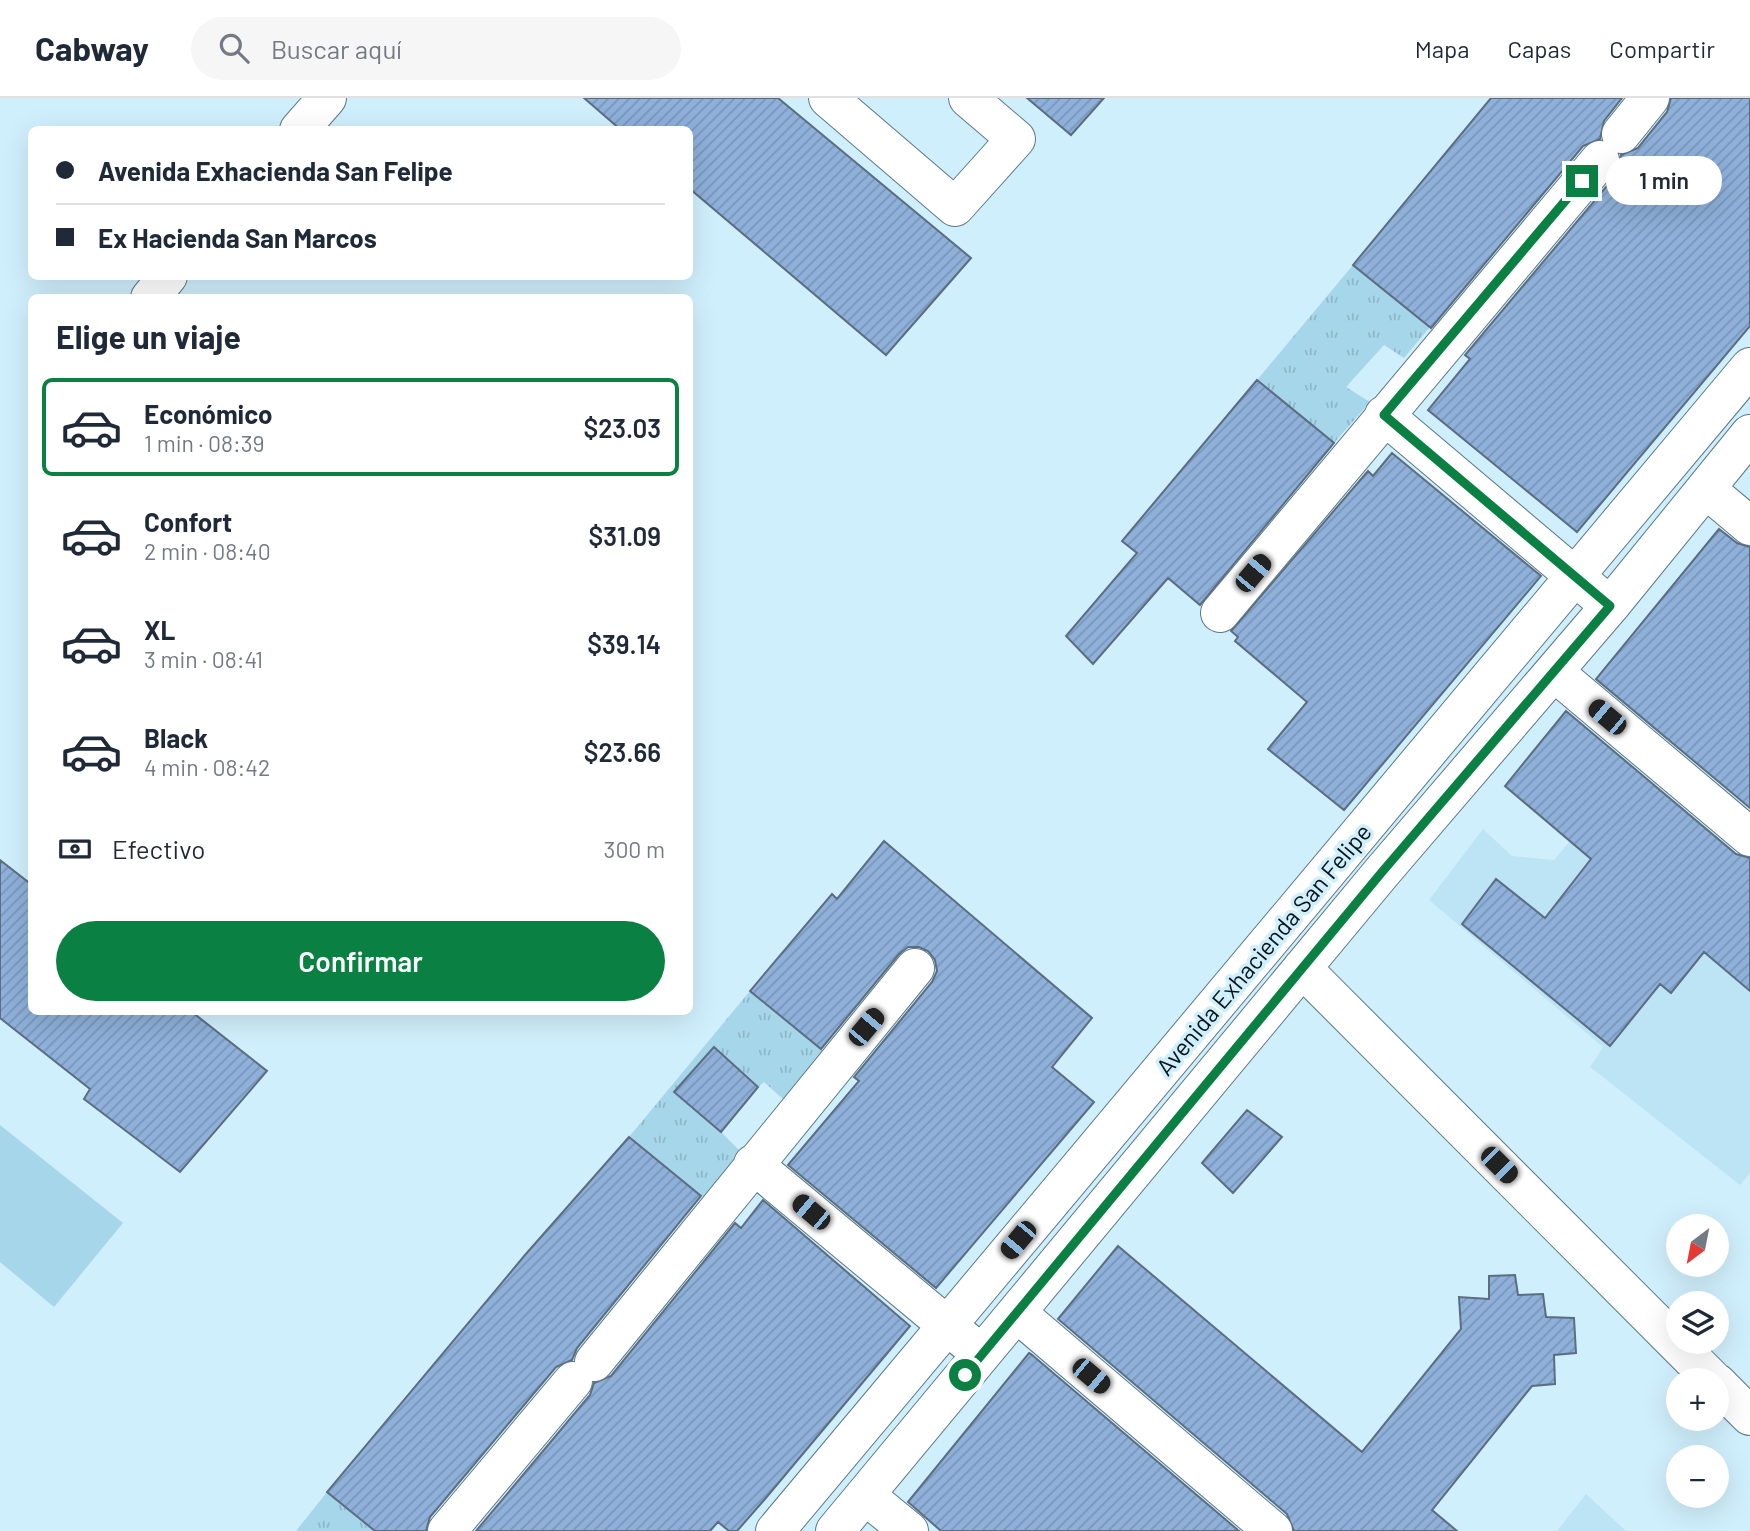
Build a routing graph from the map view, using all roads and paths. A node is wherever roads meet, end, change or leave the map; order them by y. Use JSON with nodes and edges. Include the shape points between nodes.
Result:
{"nodes":[{"id":1,"x":327,"y":98,"type":"edge"},
{"id":2,"x":828,"y":98,"type":"edge"},
{"id":3,"x":968,"y":98,"type":"edge"},
{"id":4,"x":1650,"y":98,"type":"edge"},
{"id":5,"x":302,"y":126,"type":"edge"},
{"id":6,"x":165,"y":280,"type":"edge"},
{"id":7,"x":153,"y":294,"type":"edge"},
{"id":8,"x":1750,"y":367,"type":"edge"},
{"id":9,"x":1384,"y":415,"type":"junction"},
{"id":10,"x":1750,"y":434,"type":"edge"},
{"id":11,"x":1706,"y":489,"type":"junction"},
{"id":12,"x":1750,"y":526,"type":"edge"},
{"id":13,"x":1576,"y":577,"type":"junction"},
{"id":14,"x":1610,"y":606,"type":"junction"},
{"id":15,"x":1220,"y":613,"type":"dead end"},
{"id":16,"x":1554,"y":672,"type":"junction"},
{"id":17,"x":1750,"y":837,"type":"edge"},
{"id":18,"x":915,"y":968,"type":"dead end"},
{"id":19,"x":1302,"y":968,"type":"junction"},
{"id":20,"x":753,"y":1164,"type":"junction"},
{"id":21,"x":1017,"y":1313,"type":"junction"},
{"id":22,"x":947,"y":1325,"type":"junction"},
{"id":23,"x":982,"y":1355,"type":"junction"},
{"id":24,"x":1702,"y":1368,"type":"edge"},
{"id":25,"x":1729,"y":1395,"type":"edge"},
{"id":26,"x":1750,"y":1416,"type":"edge"},
{"id":27,"x":865,"y":1495,"type":"junction"},
{"id":28,"x":447,"y":1531,"type":"edge"},
{"id":29,"x":775,"y":1531,"type":"edge"},
{"id":30,"x":835,"y":1531,"type":"edge"},
{"id":31,"x":909,"y":1531,"type":"edge"},
{"id":32,"x":1273,"y":1531,"type":"edge"}],
"edges":[{"from":1,"to":5,"type":"street"},
{"from":2,"to":3,"type":"street","via":[[955,207],[1016,139]]},
{"from":4,"to":9,"type":"street"},
{"from":6,"to":7,"type":"street"},
{"from":8,"to":13,"type":"street","name":"Avenida Exhacienda San Felipe"},
{"from":9,"to":13,"type":"street"},
{"from":9,"to":15,"type":"street"},
{"from":10,"to":11,"type":"street","name":"Avenida Exhacienda San Felipe"},
{"from":11,"to":12,"type":"street"},
{"from":11,"to":14,"type":"street","name":"Avenida Exhacienda San Felipe"},
{"from":13,"to":14,"type":"street"},
{"from":13,"to":22,"type":"street","name":"Avenida Exhacienda San Felipe"},
{"from":14,"to":16,"type":"street","name":"Avenida Exhacienda San Felipe"},
{"from":16,"to":17,"type":"street"},
{"from":16,"to":19,"type":"street","name":"Avenida Exhacienda San Felipe"},
{"from":18,"to":20,"type":"street"},
{"from":19,"to":21,"type":"street","name":"Avenida Exhacienda San Felipe"},
{"from":19,"to":24,"type":"street"},
{"from":20,"to":22,"type":"street"},
{"from":20,"to":28,"type":"street"},
{"from":21,"to":23,"type":"street","name":"Avenida Exhacienda San Felipe"},
{"from":21,"to":32,"type":"street"},
{"from":22,"to":23,"type":"street"},
{"from":22,"to":29,"type":"street","name":"Avenida Exhacienda San Felipe"},
{"from":23,"to":27,"type":"street","name":"Avenida Exhacienda San Felipe"},
{"from":25,"to":26,"type":"street"},
{"from":27,"to":30,"type":"street","name":"Avenida Exhacienda San Felipe"},
{"from":27,"to":31,"type":"street"}]}
